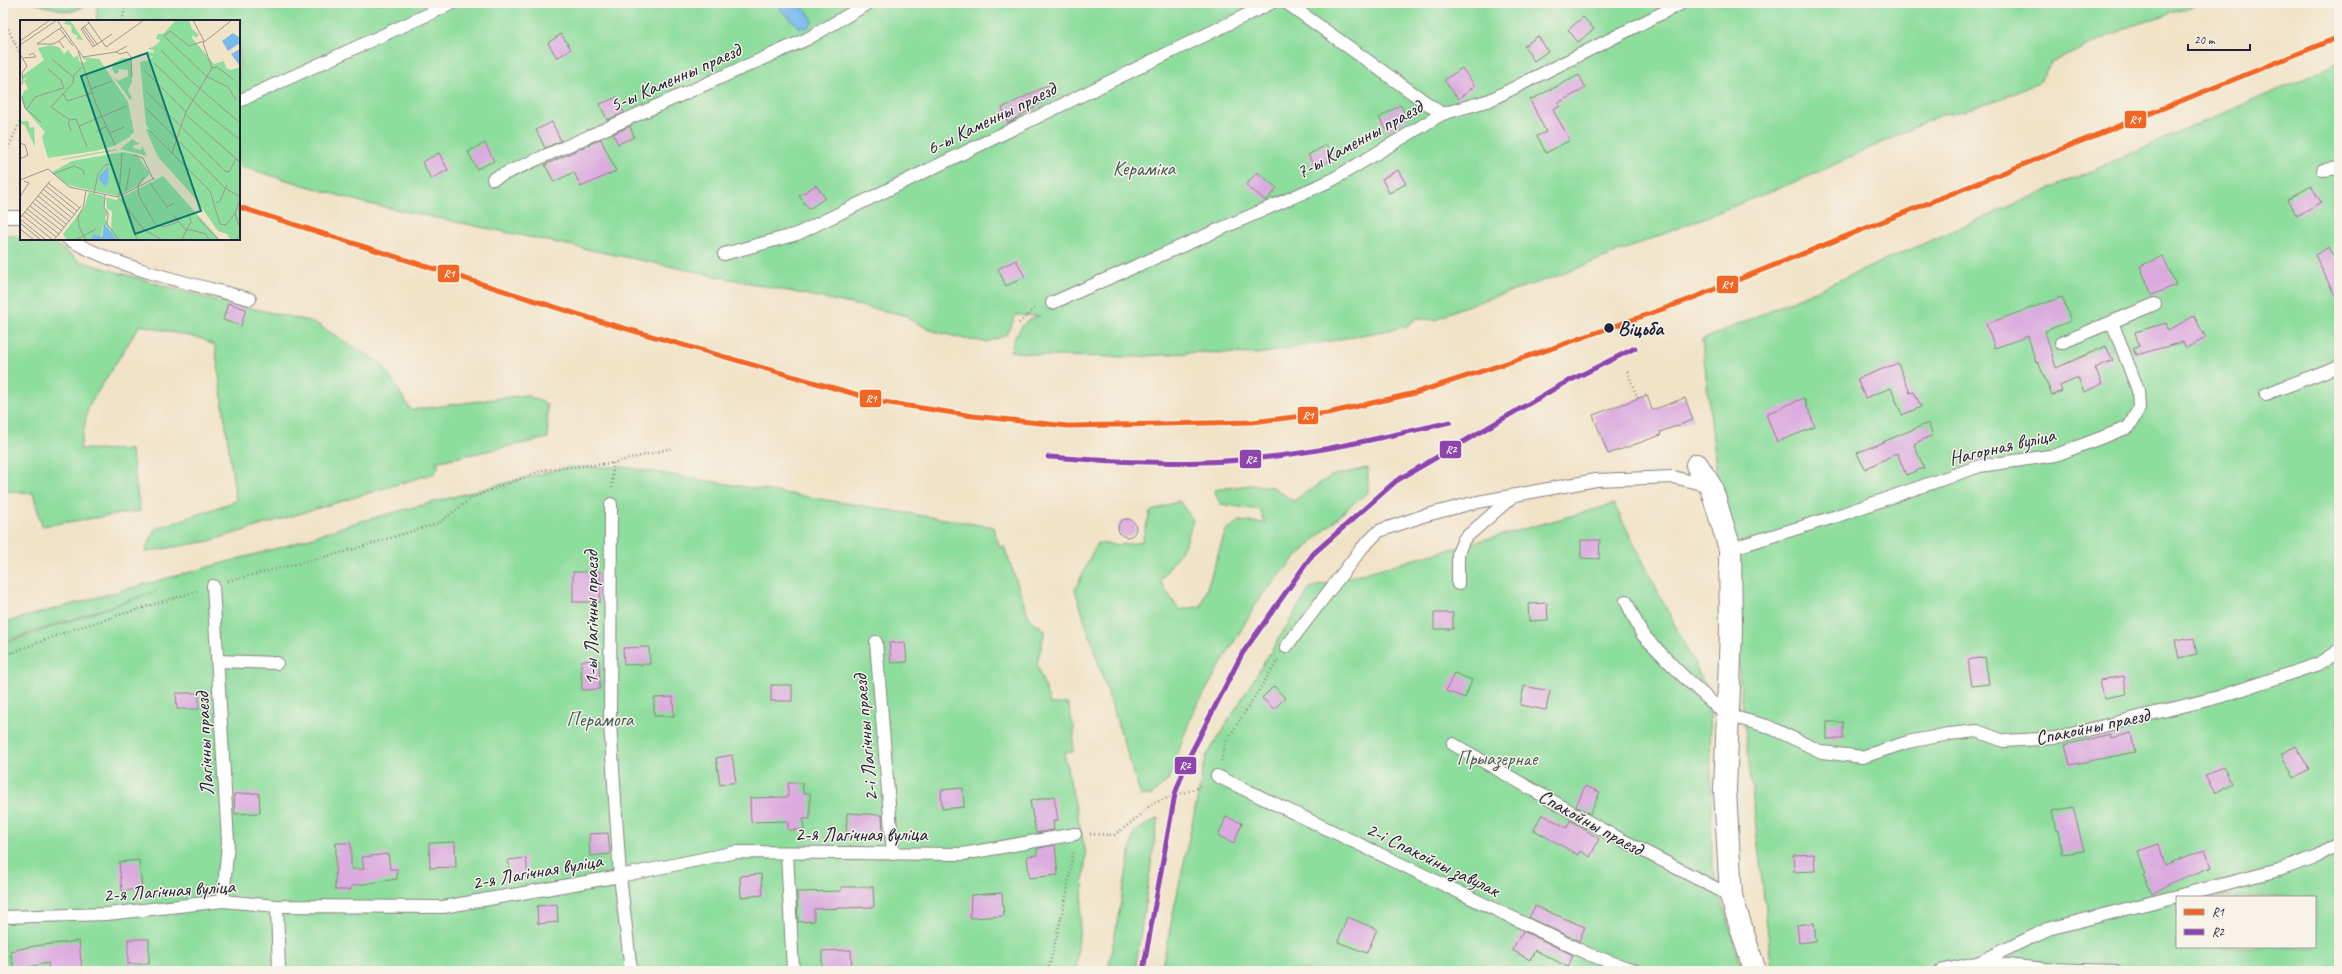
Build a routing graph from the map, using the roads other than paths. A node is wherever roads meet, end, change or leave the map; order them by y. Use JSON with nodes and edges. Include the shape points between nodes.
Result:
{"nodes":[{"id":1,"x":453,"y":3,"type":"edge"},
{"id":2,"x":870,"y":3,"type":"edge"},
{"id":3,"x":1271,"y":3,"type":"edge"},
{"id":4,"x":1287,"y":3,"type":"edge"},
{"id":5,"x":1682,"y":3,"type":"edge"},
{"id":6,"x":240,"y":101,"type":"edge"},
{"id":7,"x":1442,"y":114,"type":"junction"},
{"id":8,"x":2339,"y":168,"type":"edge"},
{"id":9,"x":2323,"y":170,"type":"dead end"},
{"id":10,"x":493,"y":179,"type":"dead end"},
{"id":11,"x":3,"y":217,"type":"edge"},
{"id":12,"x":20,"y":217,"type":"edge"},
{"id":13,"x":70,"y":240,"type":"edge"},
{"id":14,"x":724,"y":254,"type":"dead end"},
{"id":15,"x":250,"y":299,"type":"dead end"},
{"id":16,"x":1052,"y":303,"type":"road end"},
{"id":17,"x":2155,"y":304,"type":"dead end"},
{"id":18,"x":2112,"y":322,"type":"junction"},
{"id":19,"x":2061,"y":343,"type":"dead end"},
{"id":20,"x":2339,"y":366,"type":"edge"},
{"id":21,"x":2266,"y":394,"type":"dead end"},
{"id":22,"x":1697,"y":465,"type":"dead end"},
{"id":23,"x":1710,"y":487,"type":"junction"},
{"id":24,"x":1514,"y":495,"type":"junction"},
{"id":25,"x":611,"y":504,"type":"road end"},
{"id":26,"x":1730,"y":550,"type":"junction"},
{"id":27,"x":1458,"y":584,"type":"dead end"},
{"id":28,"x":212,"y":586,"type":"road end"},
{"id":29,"x":1626,"y":601,"type":"dead end"},
{"id":30,"x":876,"y":642,"type":"dead end"},
{"id":31,"x":1286,"y":647,"type":"road end"},
{"id":32,"x":2339,"y":650,"type":"edge"},
{"id":33,"x":218,"y":661,"type":"junction"},
{"id":34,"x":277,"y":663,"type":"dead end"},
{"id":35,"x":1726,"y":715,"type":"junction"},
{"id":36,"x":1453,"y":744,"type":"dead end"},
{"id":37,"x":1217,"y":776,"type":"road end"},
{"id":38,"x":1076,"y":834,"type":"road end"},
{"id":39,"x":2339,"y":843,"type":"edge"},
{"id":40,"x":786,"y":853,"type":"junction"},
{"id":41,"x":893,"y":854,"type":"junction"},
{"id":42,"x":620,"y":876,"type":"junction"},
{"id":43,"x":1731,"y":896,"type":"junction"},
{"id":44,"x":2176,"y":896,"type":"edge"},
{"id":45,"x":2177,"y":896,"type":"edge"},
{"id":46,"x":223,"y":900,"type":"junction"},
{"id":47,"x":277,"y":906,"type":"junction"},
{"id":48,"x":3,"y":916,"type":"edge"},
{"id":49,"x":1980,"y":962,"type":"junction"},
{"id":50,"x":279,"y":971,"type":"edge"},
{"id":51,"x":631,"y":971,"type":"edge"},
{"id":52,"x":793,"y":971,"type":"edge"},
{"id":53,"x":1636,"y":971,"type":"edge"},
{"id":54,"x":1755,"y":971,"type":"edge"},
{"id":55,"x":1940,"y":971,"type":"edge"},
{"id":56,"x":2116,"y":971,"type":"edge"}],
"edges":[{"from":1,"to":6,"type":"lane"},
{"from":2,"to":10,"type":"lane","name":"5-ы Каменны праезд","via":[[807,39]]},
{"from":3,"to":14,"type":"lane","name":"6-ы Каменны праезд","via":[[797,234]]},
{"from":4,"to":7,"type":"lane"},
{"from":5,"to":7,"type":"lane","name":"7-ы Каменны праезд","via":[[1490,100]]},
{"from":7,"to":16,"type":"lane","name":"7-ы Каменны праезд","via":[[1332,180]]},
{"from":8,"to":9,"type":"lane"},
{"from":11,"to":12,"type":"lane"},
{"from":13,"to":15,"type":"lane","via":[[83,248],[140,270]]},
{"from":17,"to":18,"type":"lane"},
{"from":18,"to":19,"type":"lane"},
{"from":18,"to":26,"type":"lane","name":"Нагорная вуліца","via":[[2138,390],[2140,408],[2129,427],[2056,455],[1980,466]]},
{"from":20,"to":21,"type":"lane"},
{"from":22,"to":23,"type":"street"},
{"from":23,"to":24,"type":"lane","via":[[1673,477],[1596,480]]},
{"from":23,"to":26,"type":"street"},
{"from":24,"to":27,"type":"lane","via":[[1464,539],[1458,553]]},
{"from":24,"to":31,"type":"lane","via":[[1424,516],[1379,531],[1362,548]]},
{"from":25,"to":42,"type":"lane","name":"1-ы Лагічны праезд","via":[[610,724]]},
{"from":26,"to":35,"type":"street","via":[[1731,630]]},
{"from":28,"to":33,"type":"lane","name":"Лагічны праезд"},
{"from":29,"to":35,"type":"lane","name":"Спакойны праезд","via":[[1642,634]]},
{"from":30,"to":41,"type":"lane","name":"2-і Лагічны праезд"},
{"from":32,"to":35,"type":"lane","name":"Спакойны праезд","via":[[2318,664],[2219,697],[2055,738],[2004,741],[1977,731],[1908,742],[1862,757],[1822,752],[1767,726]]},
{"from":33,"to":34,"type":"lane"},
{"from":33,"to":46,"type":"lane","name":"Лагічны праезд","via":[[228,842]]},
{"from":35,"to":43,"type":"street","via":[[1725,791]]},
{"from":36,"to":43,"type":"lane","name":"Спакойны праезд","via":[[1601,829]]},
{"from":37,"to":53,"type":"lane","name":"2-і Спакойны завулак","via":[[1588,954]]},
{"from":38,"to":41,"type":"lane","name":"2-я Лагічная вуліца","via":[[963,854]]},
{"from":39,"to":45,"type":"lane","via":[[2318,856],[2279,870]]},
{"from":40,"to":41,"type":"lane","name":"2-я Лагічная вуліца"},
{"from":40,"to":42,"type":"lane","name":"2-я Лагічная вуліца","via":[[736,852]]},
{"from":40,"to":52,"type":"lane"},
{"from":42,"to":47,"type":"lane","name":"2-я Лагічная вуліца","via":[[443,907]]},
{"from":42,"to":51,"type":"lane","name":"1-ы Лагічны праезд"},
{"from":43,"to":54,"type":"street"},
{"from":44,"to":49,"type":"lane","via":[[2048,929]]},
{"from":46,"to":47,"type":"lane","name":"2-я Лагічная вуліца"},
{"from":46,"to":48,"type":"lane","name":"2-я Лагічная вуліца","via":[[108,914]]},
{"from":47,"to":50,"type":"lane"},
{"from":49,"to":55,"type":"lane"},
{"from":49,"to":56,"type":"lane","via":[[2044,969]]}]}
